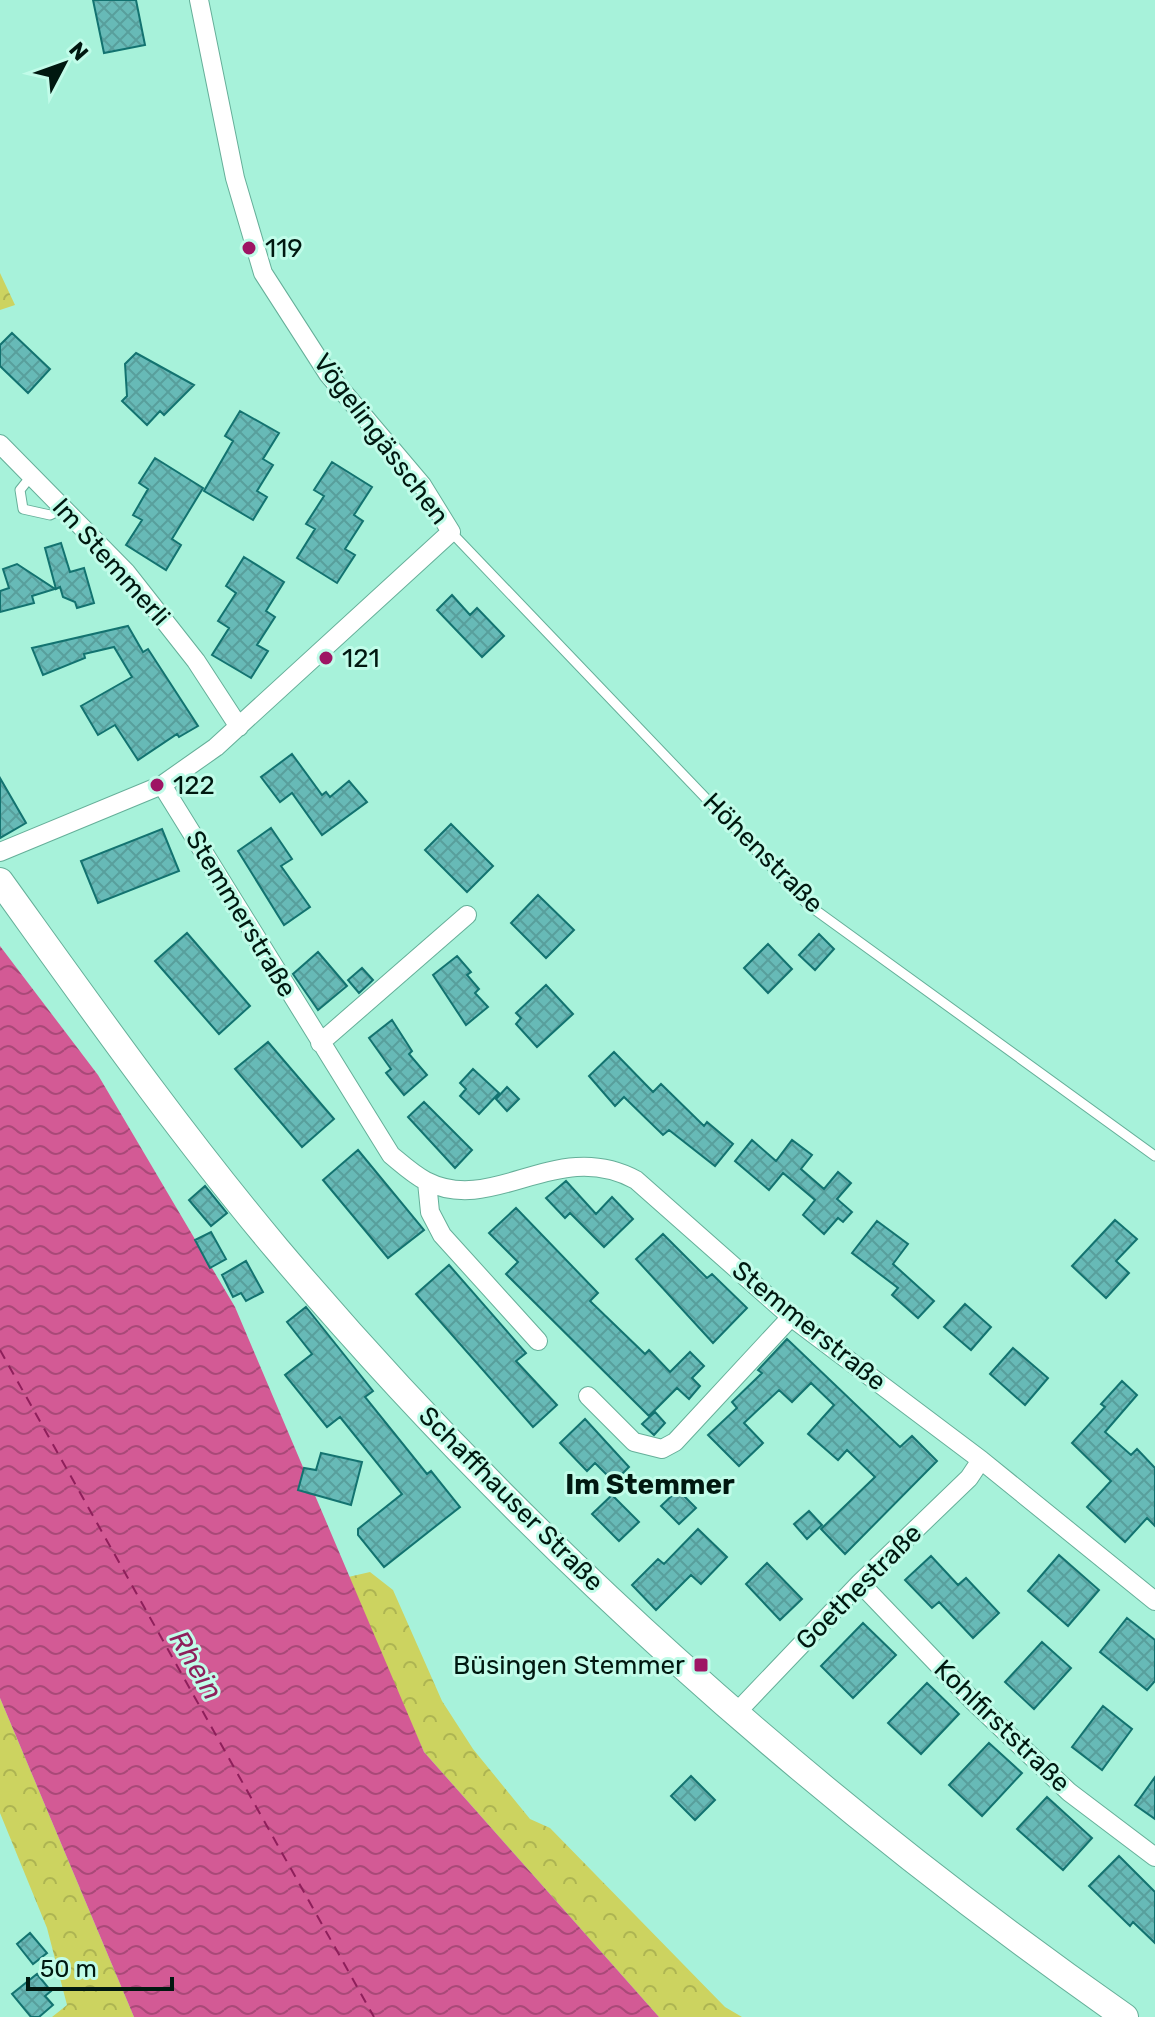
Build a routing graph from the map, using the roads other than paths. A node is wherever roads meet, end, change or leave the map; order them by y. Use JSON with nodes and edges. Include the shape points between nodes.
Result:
{"nodes":[{"id":1,"x":199,"y":0,"type":"edge"},
{"id":2,"x":0,"y":444,"type":"edge"},
{"id":3,"x":32,"y":475,"type":"junction"},
{"id":4,"x":62,"y":509,"type":"junction"},
{"id":5,"x":451,"y":532,"type":"junction"},
{"id":6,"x":239,"y":727,"type":"junction"},
{"id":7,"x":162,"y":785,"type":"junction"},
{"id":8,"x":0,"y":852,"type":"edge"},
{"id":9,"x":0,"y":881,"type":"edge"},
{"id":10,"x":467,"y":915,"type":"dead end"},
{"id":11,"x":320,"y":1043,"type":"junction"},
{"id":12,"x":1155,"y":1156,"type":"edge"},
{"id":13,"x":427,"y":1182,"type":"junction"},
{"id":14,"x":791,"y":1317,"type":"junction"},
{"id":15,"x":538,"y":1341,"type":"dead end"},
{"id":16,"x":588,"y":1396,"type":"dead end"},
{"id":17,"x":981,"y":1460,"type":"junction"},
{"id":18,"x":860,"y":1583,"type":"junction"},
{"id":19,"x":1155,"y":1601,"type":"edge"},
{"id":20,"x":736,"y":1713,"type":"junction"},
{"id":21,"x":1155,"y":1857,"type":"edge"},
{"id":22,"x":1125,"y":2017,"type":"edge"}],
"edges":[{"from":1,"to":5,"type":"street","name":"Vögelingässchen","via":[[235,178],[263,273],[328,374],[422,485]]},
{"from":2,"to":3,"type":"street","name":"Im Stemmerli"},
{"from":3,"to":4,"type":"street","name":"Im Stemmerli"},
{"from":3,"to":4,"type":"lane","via":[[20,490],[23,509],[50,515]]},
{"from":4,"to":6,"type":"street","name":"Im Stemmerli","via":[[168,623]]},
{"from":5,"to":6,"type":"street","name":"Vögelingässchen"},
{"from":5,"to":12,"type":"lane","name":"Höhenstraße","via":[[807,904]]},
{"from":6,"to":7,"type":"street","name":"Vögelingässchen"},
{"from":7,"to":8,"type":"street","name":"Vögelingässchen"},
{"from":7,"to":11,"type":"street","name":"Stemmerstraße"},
{"from":9,"to":20,"type":"main road","name":"Schaffhauser Straße","via":[[159,1101],[368,1352],[483,1475]]},
{"from":10,"to":11,"type":"street"},
{"from":11,"to":13,"type":"street","name":"Stemmerstraße","via":[[391,1155]]},
{"from":13,"to":14,"type":"street","name":"Stemmerstraße","via":[[473,1189],[591,1164],[621,1172],[652,1192]]},
{"from":13,"to":15,"type":"street","via":[[430,1212],[442,1235]]},
{"from":14,"to":16,"type":"street","via":[[675,1442],[662,1449],[634,1442]]},
{"from":14,"to":17,"type":"street","name":"Stemmerstraße"},
{"from":17,"to":18,"type":"street","name":"Goethestraße","via":[[969,1478]]},
{"from":17,"to":19,"type":"street","name":"Stemmerstraße"},
{"from":18,"to":20,"type":"street","name":"Goethestraße"},
{"from":18,"to":21,"type":"street","name":"Kohlfirststraße","via":[[1069,1792]]},
{"from":20,"to":22,"type":"main road","name":"Schaffhauser Straße","via":[[960,1897]]}]}
